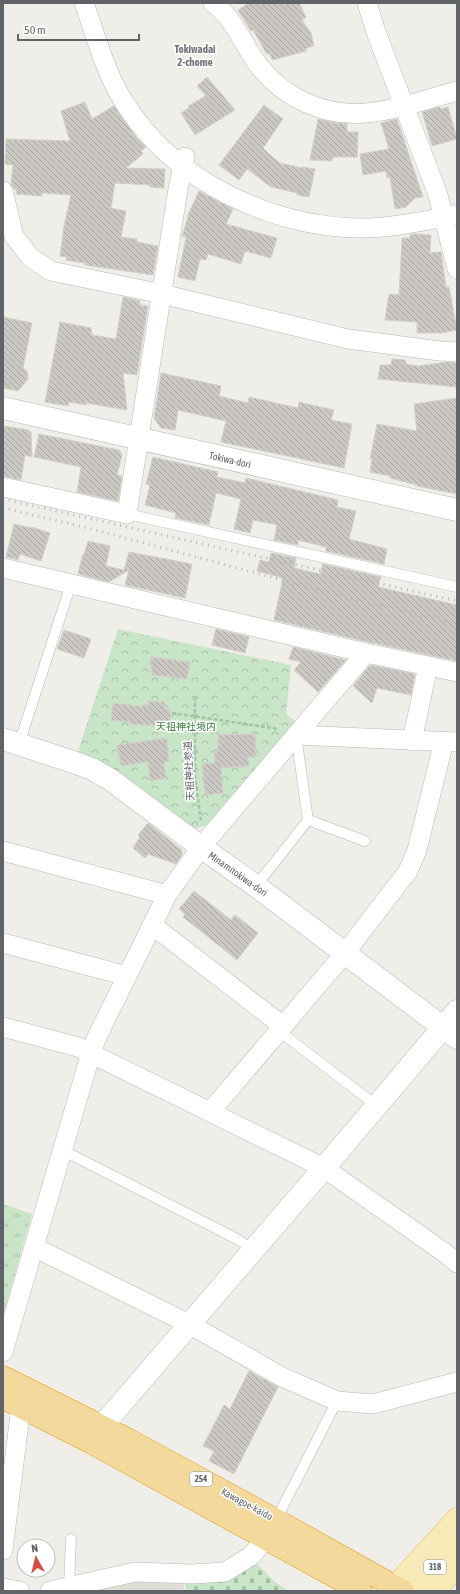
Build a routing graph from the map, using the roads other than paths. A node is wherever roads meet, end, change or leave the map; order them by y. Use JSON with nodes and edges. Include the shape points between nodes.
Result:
{"nodes":[{"id":1,"x":84,"y":3,"type":"edge"},
{"id":2,"x":92,"y":3,"type":"edge"},
{"id":3,"x":213,"y":3,"type":"edge"},
{"id":4,"x":367,"y":3,"type":"edge"},
{"id":5,"x":457,"y":91,"type":"edge"},
{"id":6,"x":404,"y":106,"type":"junction"},
{"id":7,"x":184,"y":162,"type":"junction"},
{"id":8,"x":3,"y":191,"type":"edge"},
{"id":9,"x":450,"y":212,"type":"edge"},
{"id":10,"x":457,"y":268,"type":"edge"},
{"id":11,"x":162,"y":294,"type":"junction"},
{"id":12,"x":457,"y":352,"type":"edge"},
{"id":13,"x":3,"y":408,"type":"edge"},
{"id":14,"x":139,"y":440,"type":"junction"},
{"id":15,"x":3,"y":487,"type":"edge"},
{"id":16,"x":457,"y":510,"type":"edge"},
{"id":17,"x":127,"y":514,"type":"junction"},
{"id":18,"x":3,"y":568,"type":"edge"},
{"id":19,"x":71,"y":584,"type":"junction"},
{"id":20,"x":457,"y":587,"type":"edge"},
{"id":21,"x":366,"y":653,"type":"junction"},
{"id":22,"x":428,"y":666,"type":"junction"},
{"id":23,"x":457,"y":672,"type":"edge"},
{"id":24,"x":288,"y":732,"type":"junction"},
{"id":25,"x":412,"y":741,"type":"junction"},
{"id":26,"x":11,"y":742,"type":"edge"},
{"id":27,"x":450,"y":742,"type":"edge"},
{"id":28,"x":308,"y":820,"type":"junction"},
{"id":29,"x":365,"y":841,"type":"dead end"},
{"id":30,"x":201,"y":847,"type":"junction"},
{"id":31,"x":3,"y":851,"type":"edge"},
{"id":32,"x":256,"y":886,"type":"junction"},
{"id":33,"x":167,"y":896,"type":"junction"},
{"id":34,"x":152,"y":926,"type":"junction"},
{"id":35,"x":3,"y":943,"type":"edge"},
{"id":36,"x":345,"y":953,"type":"junction"},
{"id":37,"x":127,"y":976,"type":"junction"},
{"id":38,"x":453,"y":1025,"type":"edge"},
{"id":39,"x":3,"y":1028,"type":"edge"},
{"id":40,"x":281,"y":1029,"type":"junction"},
{"id":41,"x":91,"y":1053,"type":"junction"},
{"id":42,"x":377,"y":1106,"type":"junction"},
{"id":43,"x":210,"y":1112,"type":"junction"},
{"id":44,"x":62,"y":1150,"type":"junction"},
{"id":45,"x":324,"y":1168,"type":"junction"},
{"id":46,"x":34,"y":1247,"type":"junction"},
{"id":47,"x":254,"y":1250,"type":"junction"},
{"id":48,"x":457,"y":1263,"type":"edge"},
{"id":49,"x":189,"y":1324,"type":"junction"},
{"id":50,"x":3,"y":1352,"type":"edge"},
{"id":51,"x":3,"y":1377,"type":"edge"},
{"id":52,"x":457,"y":1382,"type":"edge"},
{"id":53,"x":337,"y":1401,"type":"junction"},
{"id":54,"x":12,"y":1403,"type":"edge"},
{"id":55,"x":97,"y":1435,"type":"junction"},
{"id":56,"x":457,"y":1519,"type":"edge"},
{"id":57,"x":276,"y":1520,"type":"junction"},
{"id":58,"x":71,"y":1539,"type":"dead end"},
{"id":59,"x":265,"y":1539,"type":"junction"},
{"id":60,"x":457,"y":1544,"type":"edge"},
{"id":61,"x":3,"y":1550,"type":"edge"},
{"id":62,"x":457,"y":1566,"type":"edge"},
{"id":63,"x":69,"y":1587,"type":"junction"},
{"id":64,"x":3,"y":1588,"type":"edge"},
{"id":65,"x":401,"y":1590,"type":"edge"},
{"id":66,"x":20,"y":1591,"type":"edge"},
{"id":67,"x":50,"y":1591,"type":"edge"},
{"id":68,"x":361,"y":1591,"type":"edge"},
{"id":69,"x":434,"y":1591,"type":"edge"}],
"edges":[{"from":1,"to":7,"type":"street","via":[[103,55],[124,101],[154,140]]},
{"from":2,"to":7,"type":"street","via":[[120,76],[132,98]]},
{"from":3,"to":6,"type":"street","via":[[228,16],[262,70],[276,84],[297,98],[336,112],[366,113]]},
{"from":4,"to":6,"type":"street"},
{"from":5,"to":6,"type":"street"},
{"from":6,"to":9,"type":"street","via":[[438,195]]},
{"from":7,"to":9,"type":"street","via":[[212,185],[242,200],[274,213],[310,223],[341,227],[386,227]]},
{"from":7,"to":11,"type":"street"},
{"from":8,"to":11,"type":"street","via":[[14,236],[30,257],[51,272]]},
{"from":9,"to":10,"type":"street"},
{"from":11,"to":12,"type":"street","via":[[348,339]]},
{"from":11,"to":14,"type":"street"},
{"from":13,"to":14,"type":"street","name":"Tokiwa-dori"},
{"from":14,"to":16,"type":"street","name":"Tokiwa-dori"},
{"from":14,"to":17,"type":"street"},
{"from":15,"to":17,"type":"street"},
{"from":17,"to":20,"type":"lane"},
{"from":18,"to":19,"type":"street"},
{"from":19,"to":21,"type":"street"},
{"from":19,"to":26,"type":"lane"},
{"from":21,"to":22,"type":"street"},
{"from":21,"to":24,"type":"street"},
{"from":22,"to":23,"type":"street"},
{"from":22,"to":25,"type":"street"},
{"from":24,"to":25,"type":"street"},
{"from":24,"to":28,"type":"lane"},
{"from":24,"to":30,"type":"street"},
{"from":25,"to":27,"type":"street"},
{"from":26,"to":30,"type":"street","name":"Minamitokiwa-dori","via":[[92,769],[111,780]]},
{"from":27,"to":36,"type":"street","via":[[417,850],[408,870]]},
{"from":28,"to":29,"type":"lane"},
{"from":28,"to":32,"type":"lane"},
{"from":30,"to":32,"type":"street","name":"Minamitokiwa-dori"},
{"from":30,"to":33,"type":"street"},
{"from":31,"to":33,"type":"street"},
{"from":32,"to":36,"type":"street","name":"Minamitokiwa-dori"},
{"from":33,"to":34,"type":"street"},
{"from":34,"to":37,"type":"street"},
{"from":34,"to":40,"type":"street"},
{"from":35,"to":37,"type":"street"},
{"from":36,"to":38,"type":"street","name":"Minamitokiwa-dori"},
{"from":36,"to":40,"type":"street"},
{"from":37,"to":41,"type":"street"},
{"from":38,"to":42,"type":"street"},
{"from":39,"to":41,"type":"street","via":[[78,1047]]},
{"from":40,"to":42,"type":"lane"},
{"from":40,"to":43,"type":"street"},
{"from":41,"to":43,"type":"street"},
{"from":41,"to":44,"type":"street"},
{"from":42,"to":45,"type":"street"},
{"from":43,"to":45,"type":"street"},
{"from":44,"to":46,"type":"street"},
{"from":44,"to":47,"type":"lane"},
{"from":45,"to":47,"type":"street"},
{"from":45,"to":48,"type":"street"},
{"from":46,"to":49,"type":"street"},
{"from":46,"to":50,"type":"street"},
{"from":47,"to":49,"type":"street"},
{"from":49,"to":53,"type":"street","via":[[282,1377]]},
{"from":49,"to":55,"type":"street"},
{"from":51,"to":55,"type":"highway","name":"Kawagoe-kaido","number":"254"},
{"from":52,"to":53,"type":"street","via":[[373,1404]]},
{"from":53,"to":57,"type":"lane"},
{"from":54,"to":55,"type":"highway","name":"Kawagoe-kaido","number":"254"},
{"from":54,"to":61,"type":"street"},
{"from":55,"to":57,"type":"highway","name":"Kawagoe-kaido","number":"254"},
{"from":55,"to":59,"type":"highway","name":"Kawagoe-kaido","number":"254"},
{"from":56,"to":65,"type":"main road"},
{"from":57,"to":65,"type":"highway","name":"Kawagoe-kaido","number":"254"},
{"from":58,"to":63,"type":"lane"},
{"from":59,"to":63,"type":"street","via":[[252,1555],[225,1572],[135,1572]]},
{"from":59,"to":68,"type":"highway","name":"Kawagoe-kaido","number":"254"},
{"from":60,"to":65,"type":"main road","number":"318"},
{"from":62,"to":69,"type":"main road","number":"318"},
{"from":63,"to":67,"type":"street"},
{"from":64,"to":66,"type":"street"}]}
